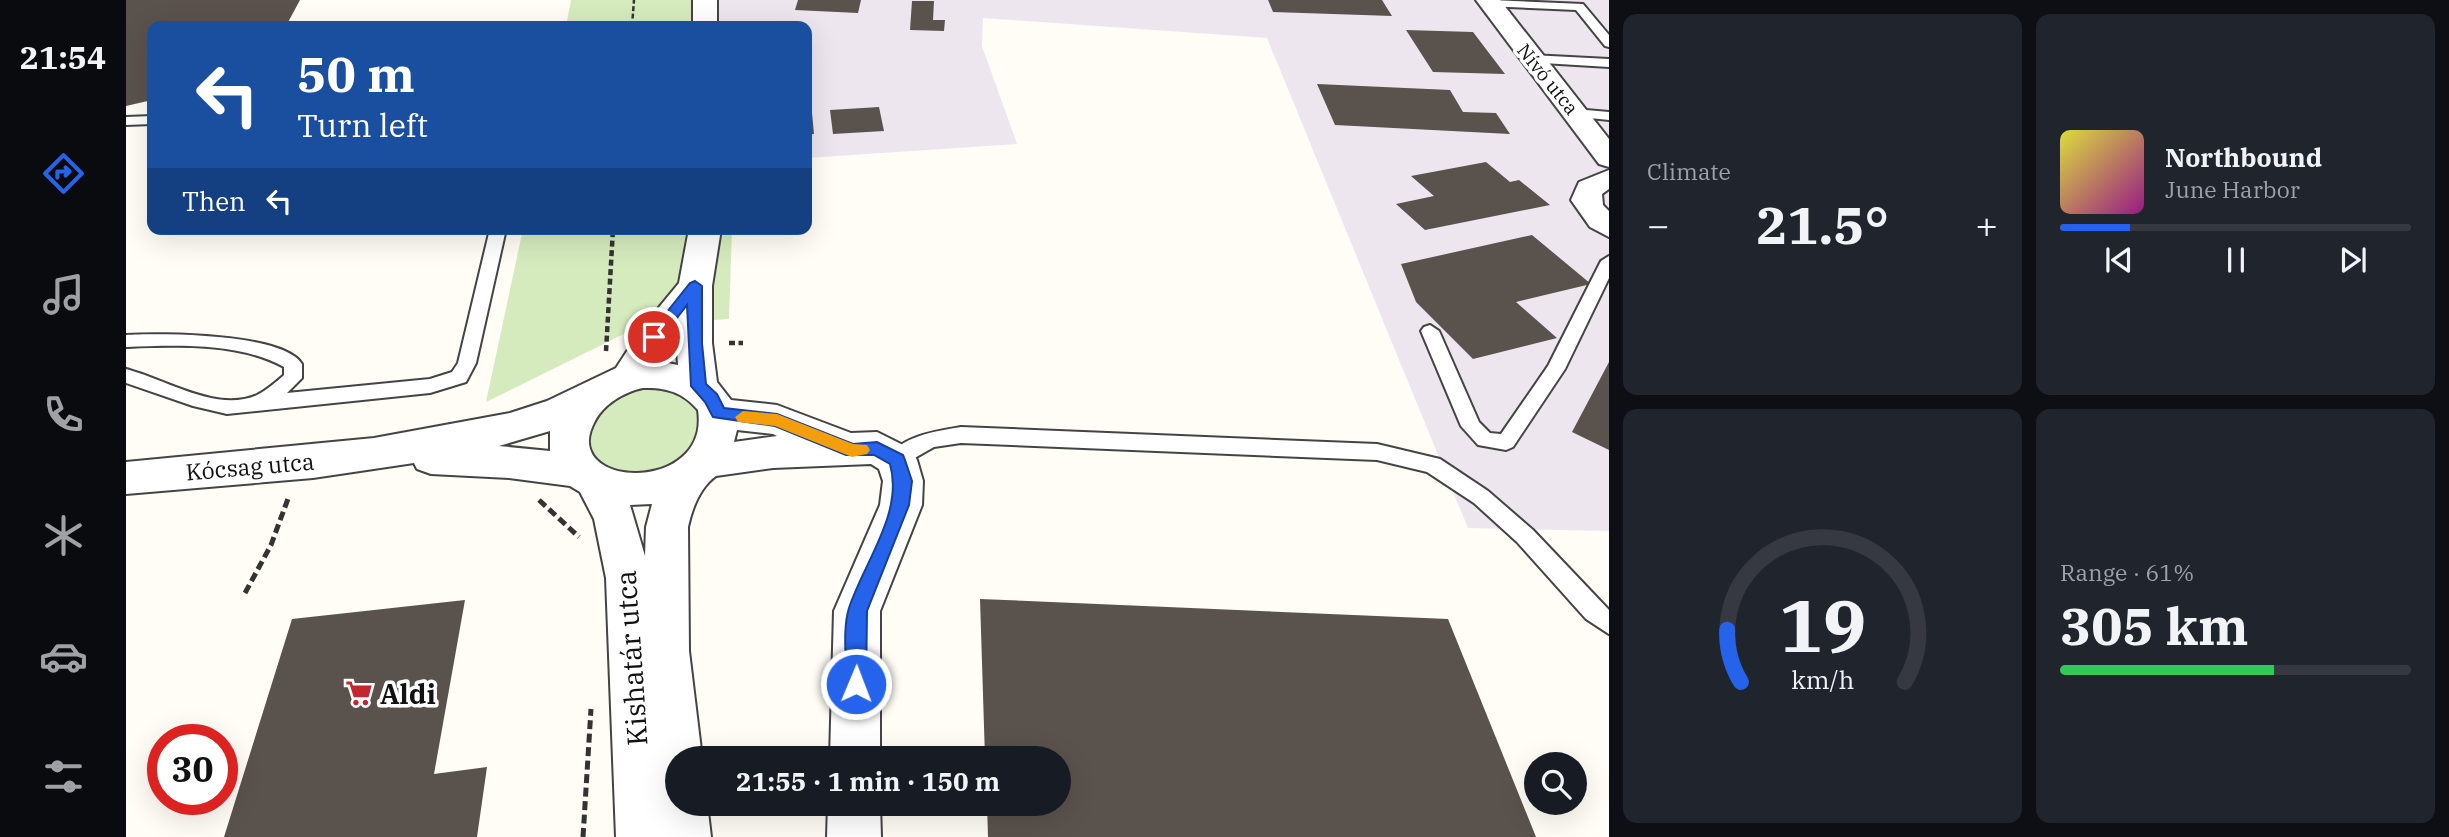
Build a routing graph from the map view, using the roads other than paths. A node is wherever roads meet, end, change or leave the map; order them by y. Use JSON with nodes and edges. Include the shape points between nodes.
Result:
{"nodes":[{"id":1,"x":705,"y":0,"type":"edge"},
{"id":2,"x":1489,"y":2,"type":"edge"},
{"id":3,"x":705,"y":21,"type":"edge"},
{"id":4,"x":1609,"y":43,"type":"edge"},
{"id":5,"x":1531,"y":59,"type":"junction"},
{"id":6,"x":1609,"y":63,"type":"edge"},
{"id":7,"x":1576,"y":113,"type":"junction"},
{"id":8,"x":1609,"y":116,"type":"edge"},
{"id":9,"x":147,"y":120,"type":"edge"},
{"id":10,"x":126,"y":121,"type":"edge"},
{"id":11,"x":1609,"y":158,"type":"edge"},
{"id":12,"x":1609,"y":179,"type":"edge"},
{"id":13,"x":1609,"y":227,"type":"edge"},
{"id":14,"x":497,"y":235,"type":"edge"},
{"id":15,"x":704,"y":235,"type":"edge"},
{"id":16,"x":1609,"y":261,"type":"edge"},
{"id":17,"x":695,"y":286,"type":"junction"},
{"id":18,"x":1430,"y":331,"type":"dead end"},
{"id":19,"x":126,"y":341,"type":"edge"},
{"id":20,"x":618,"y":366,"type":"junction"},
{"id":21,"x":126,"y":376,"type":"edge"},
{"id":22,"x":589,"y":398,"type":"junction"},
{"id":23,"x":708,"y":400,"type":"junction"},
{"id":24,"x":251,"y":404,"type":"junction"},
{"id":25,"x":852,"y":450,"type":"junction"},
{"id":26,"x":373,"y":454,"type":"junction"},
{"id":27,"x":897,"y":460,"type":"junction"},
{"id":28,"x":698,"y":466,"type":"junction"},
{"id":29,"x":126,"y":478,"type":"edge"},
{"id":30,"x":587,"y":478,"type":"junction"},
{"id":31,"x":1609,"y":624,"type":"edge"},
{"id":32,"x":675,"y":746,"type":"edge"},
{"id":33,"x":855,"y":746,"type":"edge"},
{"id":34,"x":682,"y":816,"type":"edge"},
{"id":35,"x":854,"y":816,"type":"edge"},
{"id":36,"x":643,"y":837,"type":"edge"},
{"id":37,"x":684,"y":837,"type":"edge"},
{"id":38,"x":854,"y":837,"type":"edge"}],
"edges":[{"from":1,"to":3,"type":"street"},
{"from":2,"to":4,"type":"lane","via":[[1579,7]]},
{"from":2,"to":5,"type":"street","name":"Nívó utca"},
{"from":5,"to":6,"type":"lane"},
{"from":5,"to":7,"type":"street","name":"Nívó utca"},
{"from":7,"to":8,"type":"lane"},
{"from":7,"to":11,"type":"street","name":"Nívó utca"},
{"from":9,"to":10,"type":"lane"},
{"from":12,"to":13,"type":"street","via":[[1595,183],[1585,199]]},
{"from":14,"to":24,"type":"lane","via":[[467,363],[459,377],[430,386]]},
{"from":15,"to":17,"type":"street"},
{"from":16,"to":18,"type":"lane","via":[[1556,369],[1506,442],[1485,440],[1471,426]]},
{"from":17,"to":20,"type":"street","via":[[654,337]]},
{"from":17,"to":23,"type":"street","via":[[694,343]]},
{"from":19,"to":24,"type":"lane","via":[[185,340],[283,357],[293,364],[293,378],[265,400]]},
{"from":20,"to":22,"type":"street","via":[[608,385]]},
{"from":20,"to":23,"type":"street","via":[[667,375]]},
{"from":21,"to":24,"type":"lane","via":[[146,379],[203,404]]},
{"from":22,"to":26,"type":"street","via":[[514,427]]},
{"from":22,"to":30,"type":"street","via":[[574,415],[567,434],[568,454]]},
{"from":23,"to":25,"type":"street","via":[[777,420]]},
{"from":23,"to":28,"type":"street","via":[[718,438]]},
{"from":25,"to":27,"type":"street","via":[[877,449]]},
{"from":25,"to":28,"type":"street","via":[[773,452]]},
{"from":26,"to":29,"type":"street","name":"Kócsag utca"},
{"from":26,"to":30,"type":"street","via":[[509,462]]},
{"from":27,"to":31,"type":"lane","via":[[929,440],[961,435],[1377,452],[1433,465],[1481,497]]},
{"from":27,"to":33,"type":"street","via":[[903,481],[901,505],[857,611]]},
{"from":28,"to":30,"type":"street","via":[[672,482],[646,490],[619,490]]},
{"from":28,"to":32,"type":"street","name":"Kishatár utca","via":[[672,506],[667,527],[666,652]]},
{"from":30,"to":36,"type":"street","name":"Kishatár utca","via":[[615,517],[628,578]]},
{"from":34,"to":37,"type":"street"},
{"from":35,"to":38,"type":"street"}]}
